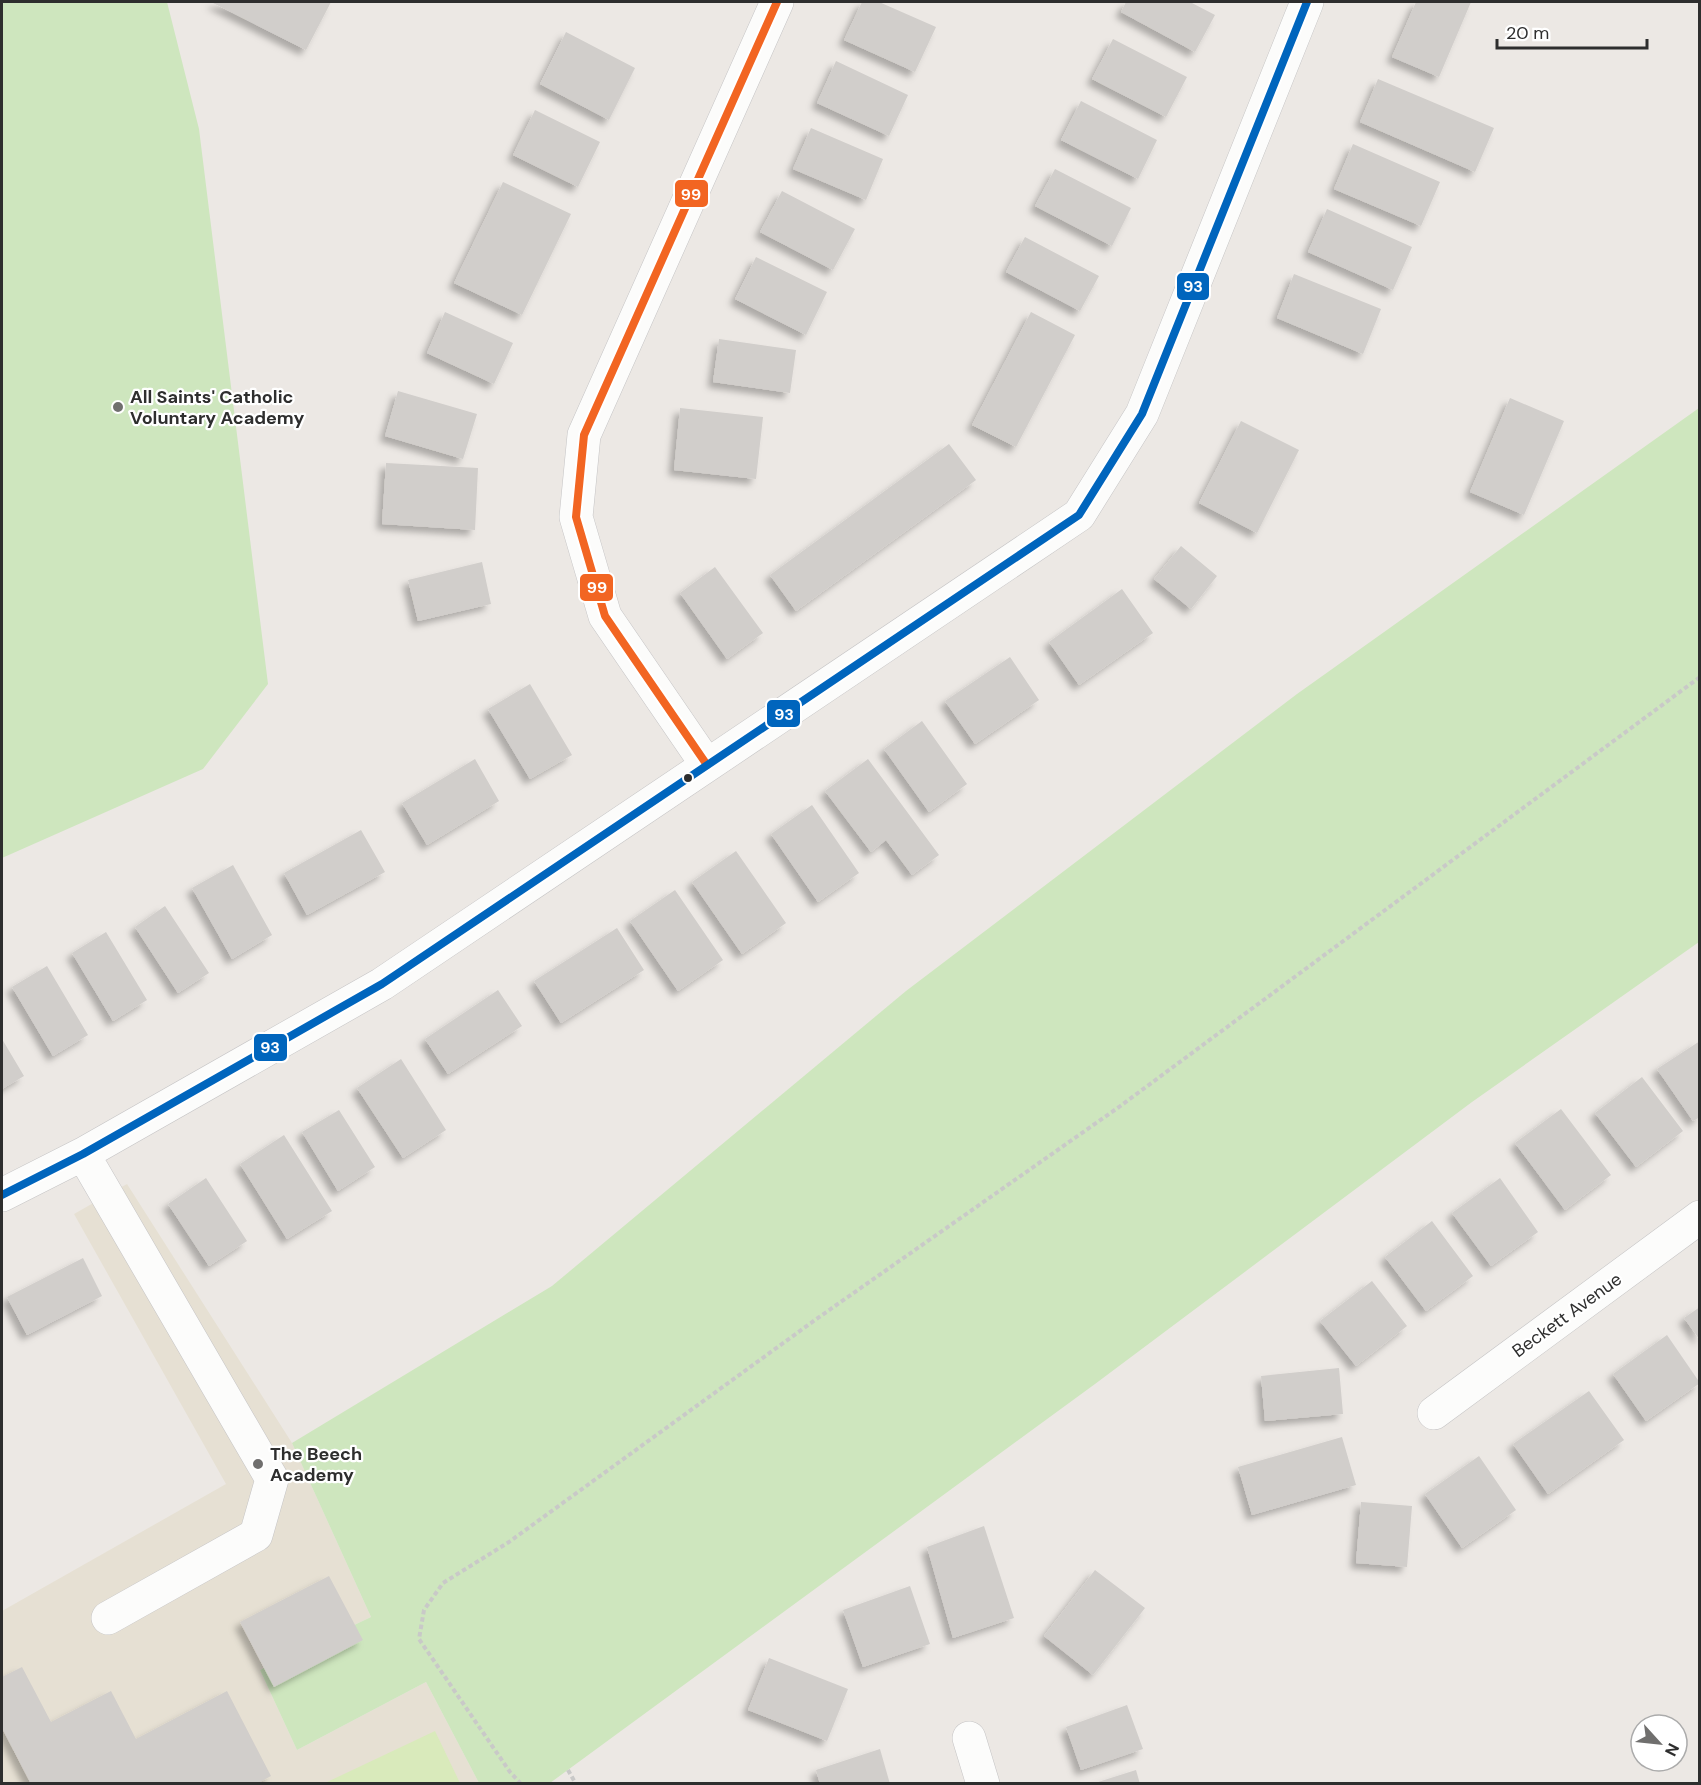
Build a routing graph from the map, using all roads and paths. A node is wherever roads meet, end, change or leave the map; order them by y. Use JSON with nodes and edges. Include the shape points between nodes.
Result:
{"nodes":[{"id":1,"x":777,"y":2,"type":"edge"},
{"id":2,"x":1307,"y":2,"type":"edge"},
{"id":3,"x":1700,"y":677,"type":"edge"},
{"id":4,"x":707,"y":765,"type":"junction"},
{"id":5,"x":83,"y":1154,"type":"junction"},
{"id":6,"x":2,"y":1195,"type":"edge"},
{"id":7,"x":1700,"y":1217,"type":"edge"},
{"id":8,"x":1434,"y":1413,"type":"dead end"},
{"id":9,"x":108,"y":1618,"type":"dead end"},
{"id":10,"x":969,"y":1737,"type":"dead end"},
{"id":11,"x":568,"y":1770,"type":"dead end"},
{"id":12,"x":521,"y":1784,"type":"edge"},
{"id":13,"x":576,"y":1784,"type":"edge"},
{"id":14,"x":983,"y":1784,"type":"edge"}],
"edges":[{"from":1,"to":4,"type":"street","via":[[584,435],[576,517],[605,615]]},
{"from":2,"to":4,"type":"street","via":[[1142,414],[1079,515]]},
{"from":3,"to":12,"type":"path","via":[[1119,1107],[509,1542],[443,1583],[424,1610],[419,1640]]},
{"from":4,"to":5,"type":"street","via":[[382,984]]},
{"from":5,"to":6,"type":"street"},
{"from":5,"to":9,"type":"street","via":[[272,1479],[256,1535]]},
{"from":7,"to":8,"type":"street","name":"Beckett Avenue"},
{"from":10,"to":14,"type":"street"},
{"from":11,"to":13,"type":"path"}]}
